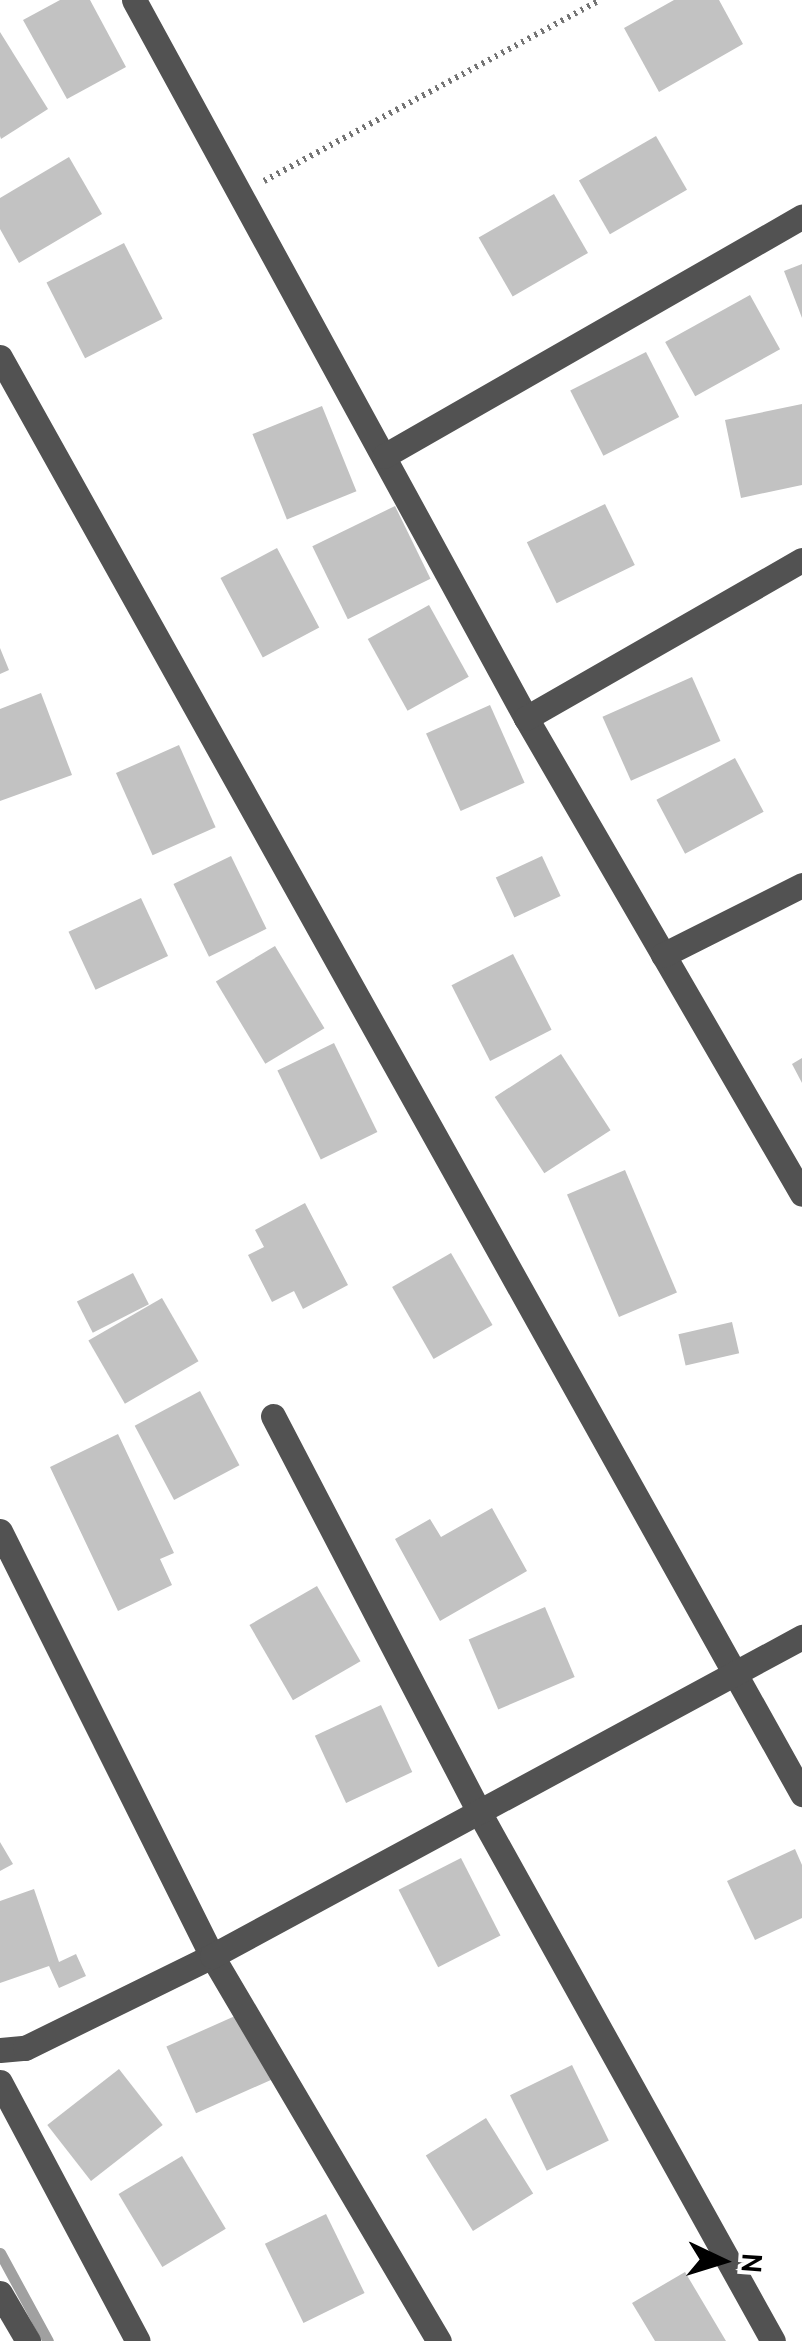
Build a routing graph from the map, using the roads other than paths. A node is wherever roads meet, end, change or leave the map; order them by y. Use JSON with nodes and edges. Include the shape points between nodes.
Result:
{"nodes":[{"id":1,"x":134,"y":0,"type":"edge"},
{"id":2,"x":802,"y":218,"type":"edge"},
{"id":3,"x":0,"y":357,"type":"edge"},
{"id":4,"x":384,"y":456,"type":"junction"},
{"id":5,"x":802,"y":560,"type":"edge"},
{"id":6,"x":526,"y":718,"type":"junction"},
{"id":7,"x":802,"y":885,"type":"edge"},
{"id":8,"x":663,"y":955,"type":"junction"},
{"id":9,"x":802,"y":1194,"type":"edge"},
{"id":10,"x":273,"y":1416,"type":"dead end"},
{"id":11,"x":0,"y":1532,"type":"edge"},
{"id":12,"x":802,"y":1637,"type":"edge"},
{"id":13,"x":737,"y":1675,"type":"junction"},
{"id":14,"x":802,"y":1794,"type":"edge"},
{"id":15,"x":479,"y":1812,"type":"junction"},
{"id":16,"x":212,"y":1956,"type":"junction"},
{"id":17,"x":0,"y":2050,"type":"edge"},
{"id":18,"x":0,"y":2082,"type":"edge"},
{"id":19,"x":0,"y":2293,"type":"edge"},
{"id":20,"x":28,"y":2341,"type":"edge"},
{"id":21,"x":138,"y":2341,"type":"edge"},
{"id":22,"x":439,"y":2341,"type":"edge"},
{"id":23,"x":772,"y":2341,"type":"edge"}],
"edges":[{"from":1,"to":4,"type":"street"},
{"from":2,"to":4,"type":"street"},
{"from":3,"to":13,"type":"street"},
{"from":4,"to":6,"type":"street"},
{"from":5,"to":6,"type":"street"},
{"from":6,"to":8,"type":"street"},
{"from":7,"to":8,"type":"street"},
{"from":8,"to":9,"type":"street"},
{"from":10,"to":15,"type":"street"},
{"from":11,"to":16,"type":"street"},
{"from":12,"to":13,"type":"street"},
{"from":13,"to":14,"type":"street"},
{"from":13,"to":15,"type":"street"},
{"from":15,"to":16,"type":"street"},
{"from":15,"to":23,"type":"street"},
{"from":16,"to":17,"type":"street","via":[[25,2048]]},
{"from":16,"to":22,"type":"street"},
{"from":18,"to":21,"type":"street"},
{"from":19,"to":20,"type":"street"}]}
